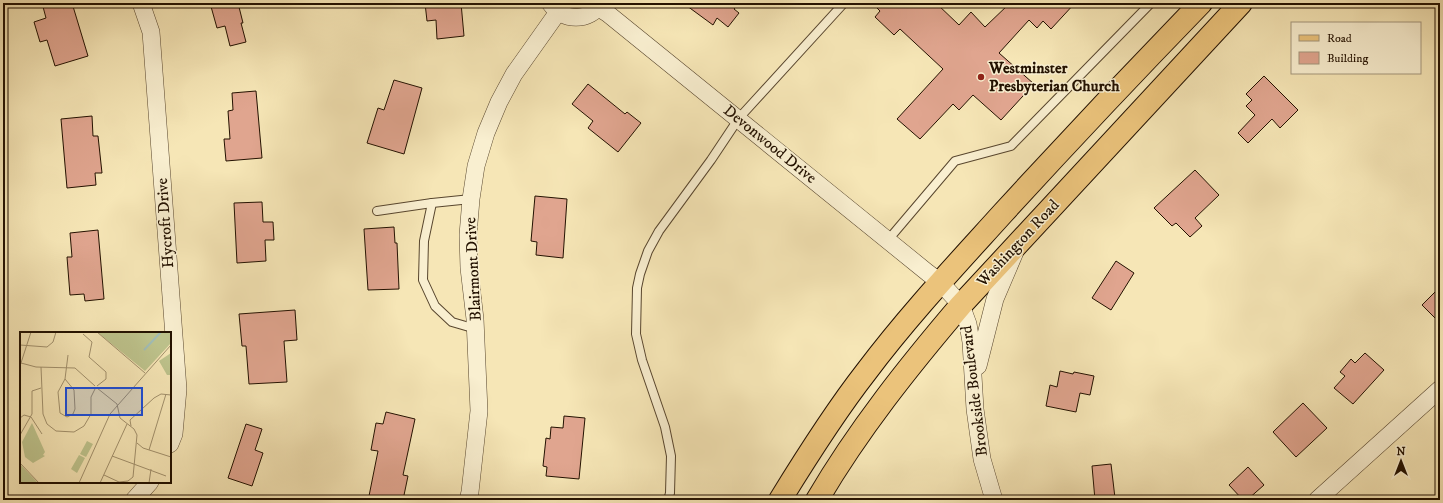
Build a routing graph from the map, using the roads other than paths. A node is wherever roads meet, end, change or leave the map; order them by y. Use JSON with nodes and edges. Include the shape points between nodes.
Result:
{"nodes":[{"id":1,"x":141,"y":3,"type":"edge"},
{"id":2,"x":844,"y":3,"type":"edge"},
{"id":3,"x":1151,"y":3,"type":"edge"},
{"id":4,"x":1201,"y":3,"type":"edge"},
{"id":5,"x":1241,"y":3,"type":"edge"},
{"id":6,"x":600,"y":6,"type":"edge"},
{"id":7,"x":554,"y":8,"type":"edge"},
{"id":8,"x":739,"y":118,"type":"junction"},
{"id":9,"x":470,"y":199,"type":"junction"},
{"id":10,"x":432,"y":203,"type":"junction"},
{"id":11,"x":377,"y":211,"type":"dead end"},
{"id":12,"x":888,"y":240,"type":"junction"},
{"id":13,"x":1020,"y":240,"type":"junction"},
{"id":14,"x":940,"y":282,"type":"junction"},
{"id":15,"x":961,"y":305,"type":"junction"},
{"id":16,"x":476,"y":329,"type":"junction"},
{"id":17,"x":974,"y":383,"type":"junction"},
{"id":18,"x":1440,"y":389,"type":"edge"},
{"id":19,"x":171,"y":442,"type":"edge"},
{"id":20,"x":149,"y":483,"type":"edge"},
{"id":21,"x":134,"y":500,"type":"edge"},
{"id":22,"x":468,"y":500,"type":"edge"},
{"id":23,"x":668,"y":500,"type":"edge"},
{"id":24,"x":780,"y":500,"type":"edge"},
{"id":25,"x":818,"y":500,"type":"edge"},
{"id":26,"x":994,"y":500,"type":"edge"},
{"id":27,"x":1317,"y":500,"type":"edge"}],
"edges":[{"from":1,"to":19,"type":"street","name":"Hycroft Drive","via":[[151,32],[177,382],[174,434]]},
{"from":2,"to":8,"type":"lane"},
{"from":3,"to":12,"type":"lane","via":[[1011,146],[956,161]]},
{"from":4,"to":14,"type":"main road","name":"Washington Road","via":[[1061,149]]},
{"from":5,"to":13,"type":"main road","name":"Washington Road"},
{"from":6,"to":7,"type":"street","name":"Blairmont Drive","via":[[592,14],[575,18],[566,16]]},
{"from":6,"to":8,"type":"street","name":"Devonwood Drive"},
{"from":7,"to":9,"type":"street","name":"Blairmont Drive","via":[[499,102],[476,166]]},
{"from":8,"to":12,"type":"street","name":"Devonwood Drive"},
{"from":8,"to":23,"type":"lane","via":[[659,232],[648,251],[637,288],[636,334],[671,456]]},
{"from":9,"to":10,"type":"lane"},
{"from":9,"to":16,"type":"street","name":"Blairmont Drive","via":[[469,268]]},
{"from":10,"to":11,"type":"lane"},
{"from":10,"to":16,"type":"lane","via":[[424,241],[424,280],[435,306],[452,322]]},
{"from":12,"to":14,"type":"street","name":"Devonwood Drive"},
{"from":13,"to":15,"type":"main road","name":"Washington Road"},
{"from":13,"to":17,"type":"street","via":[[995,299]]},
{"from":14,"to":15,"type":"street","name":"Devonwood Drive"},
{"from":14,"to":24,"type":"main road","name":"Washington Road","via":[[865,372],[821,434]]},
{"from":15,"to":17,"type":"street","name":"Brookside Boulevard","via":[[971,342]]},
{"from":15,"to":25,"type":"main road","name":"Washington Road","via":[[934,336],[863,430]]},
{"from":16,"to":22,"type":"street","name":"Blairmont Drive","via":[[479,411]]},
{"from":17,"to":26,"type":"street","name":"Brookside Boulevard","via":[[982,459]]},
{"from":18,"to":27,"type":"street"},
{"from":20,"to":21,"type":"street"}]}
